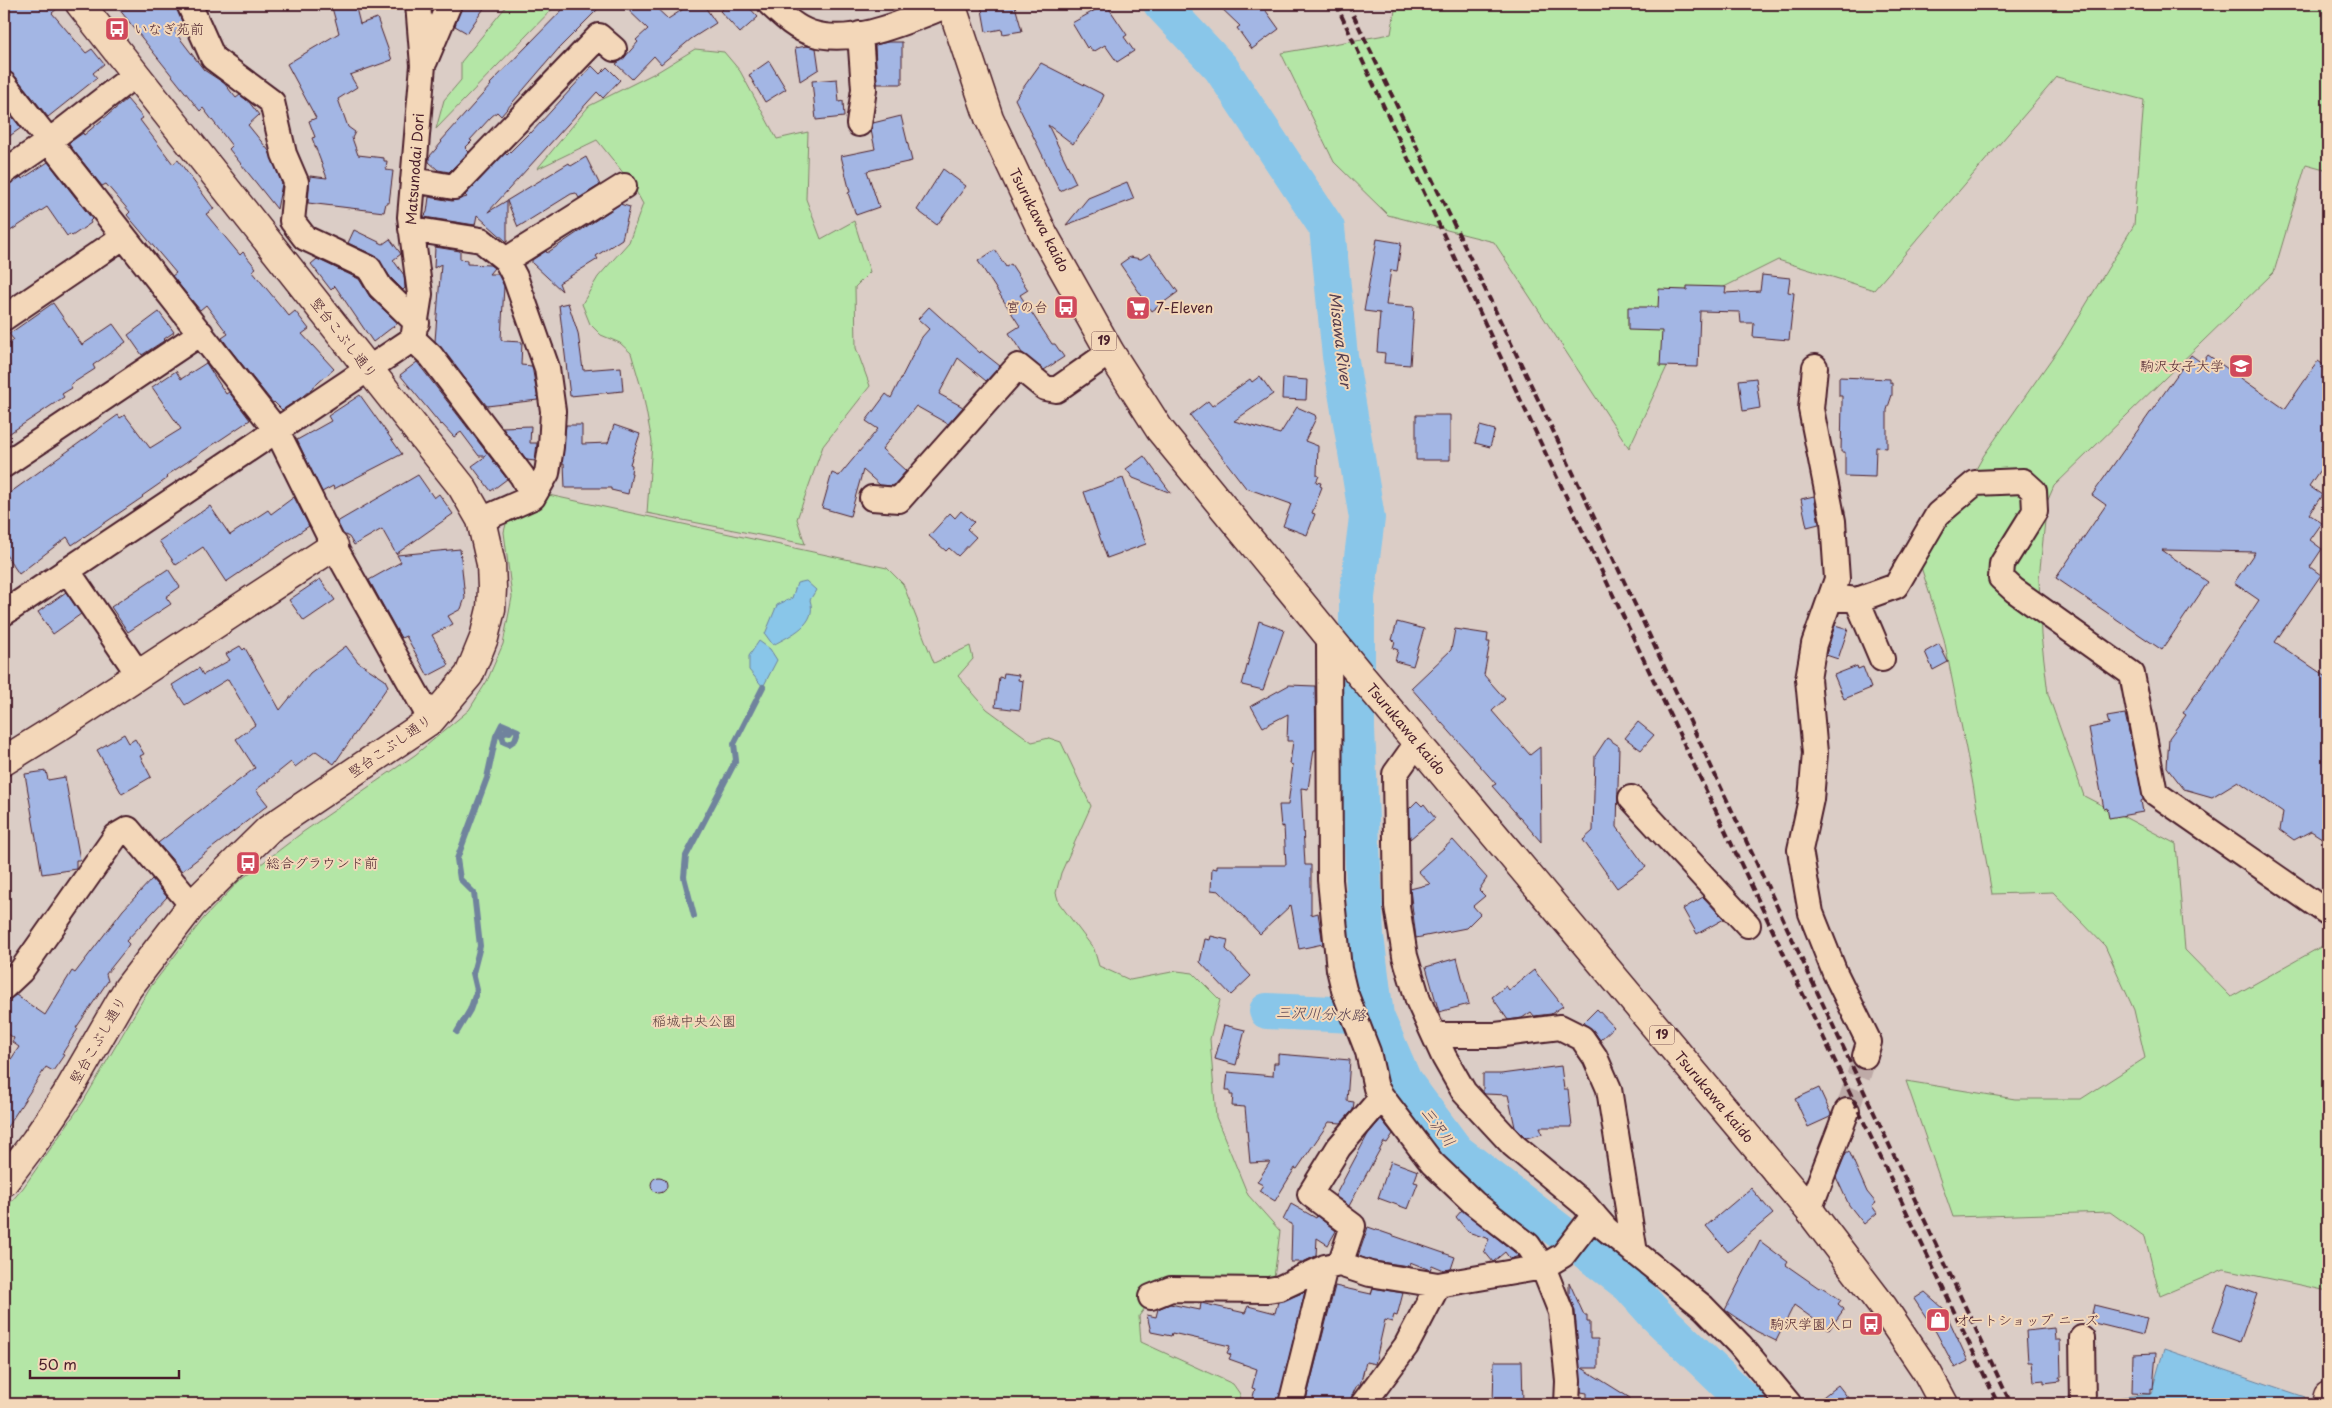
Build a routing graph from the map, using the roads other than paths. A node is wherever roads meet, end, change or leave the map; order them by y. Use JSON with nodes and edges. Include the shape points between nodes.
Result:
{"nodes":[{"id":1,"x":80,"y":4,"type":"edge"},
{"id":2,"x":189,"y":4,"type":"edge"},
{"id":3,"x":418,"y":4,"type":"edge"},
{"id":4,"x":450,"y":4,"type":"edge"},
{"id":5,"x":770,"y":4,"type":"edge"},
{"id":6,"x":951,"y":4,"type":"edge"},
{"id":7,"x":860,"y":34,"type":"junction"},
{"id":8,"x":614,"y":49,"type":"dead end"},
{"id":9,"x":423,"y":65,"type":"junction"},
{"id":10,"x":136,"y":74,"type":"junction"},
{"id":11,"x":4,"y":84,"type":"edge"},
{"id":12,"x":859,"y":124,"type":"dead end"},
{"id":13,"x":48,"y":142,"type":"junction"},
{"id":14,"x":4,"y":172,"type":"edge"},
{"id":15,"x":413,"y":180,"type":"junction"},
{"id":16,"x":624,"y":186,"type":"dead end"},
{"id":17,"x":411,"y":229,"type":"junction"},
{"id":18,"x":123,"y":237,"type":"junction"},
{"id":19,"x":506,"y":260,"type":"junction"},
{"id":20,"x":4,"y":318,"type":"edge"},
{"id":21,"x":415,"y":331,"type":"junction"},
{"id":22,"x":201,"y":333,"type":"junction"},
{"id":23,"x":1110,"y":352,"type":"junction"},
{"id":24,"x":1815,"y":367,"type":"dead end"},
{"id":25,"x":368,"y":368,"type":"junction"},
{"id":26,"x":277,"y":431,"type":"junction"},
{"id":27,"x":4,"y":466,"type":"edge"},
{"id":28,"x":534,"y":498,"type":"junction"},
{"id":29,"x":872,"y":498,"type":"dead end"},
{"id":30,"x":481,"y":520,"type":"junction"},
{"id":31,"x":334,"y":546,"type":"junction"},
{"id":32,"x":67,"y":570,"type":"junction"},
{"id":33,"x":1831,"y":597,"type":"junction"},
{"id":34,"x":1857,"y":600,"type":"junction"},
{"id":35,"x":4,"y":613,"type":"edge"},
{"id":36,"x":1329,"y":636,"type":"junction"},
{"id":37,"x":1882,"y":659,"type":"dead end"},
{"id":38,"x":139,"y":674,"type":"junction"},
{"id":39,"x":431,"y":720,"type":"junction"},
{"id":40,"x":1417,"y":743,"type":"junction"},
{"id":41,"x":4,"y":761,"type":"edge"},
{"id":42,"x":1631,"y":798,"type":"dead end"},
{"id":43,"x":192,"y":905,"type":"junction"},
{"id":44,"x":2328,"y":913,"type":"edge"},
{"id":45,"x":1748,"y":925,"type":"dead end"},
{"id":46,"x":4,"y":988,"type":"edge"},
{"id":47,"x":1434,"y":1035,"type":"junction"},
{"id":48,"x":1866,"y":1056,"type":"tunnel mouth"},
{"id":49,"x":1382,"y":1097,"type":"junction"},
{"id":50,"x":1847,"y":1111,"type":"tunnel mouth"},
{"id":51,"x":4,"y":1182,"type":"edge"},
{"id":52,"x":1808,"y":1210,"type":"junction"},
{"id":53,"x":1590,"y":1220,"type":"junction"},
{"id":54,"x":1635,"y":1253,"type":"junction"},
{"id":55,"x":1553,"y":1261,"type":"junction"},
{"id":56,"x":1332,"y":1266,"type":"junction"},
{"id":57,"x":1438,"y":1285,"type":"junction"},
{"id":58,"x":1151,"y":1296,"type":"dead end"},
{"id":59,"x":2082,"y":1338,"type":"dead end"},
{"id":60,"x":2328,"y":1396,"type":"edge"},
{"id":61,"x":1291,"y":1404,"type":"edge"},
{"id":62,"x":1363,"y":1404,"type":"edge"},
{"id":63,"x":1568,"y":1404,"type":"edge"},
{"id":64,"x":1789,"y":1404,"type":"edge"},
{"id":65,"x":1944,"y":1404,"type":"edge"},
{"id":66,"x":2083,"y":1404,"type":"edge"},
{"id":67,"x":2326,"y":1404,"type":"edge"}],
"edges":[{"from":1,"to":10,"type":"street","name":"竪台こぶし通り"},
{"from":2,"to":21,"type":"street","via":[[213,58],[272,102],[284,154],[296,182],[292,220],[305,238],[369,268]]},
{"from":3,"to":9,"type":"street","name":"Matsunodai Dori"},
{"from":4,"to":9,"type":"street"},
{"from":5,"to":7,"type":"street","via":[[809,32],[838,37]]},
{"from":6,"to":7,"type":"street","via":[[887,28]]},
{"from":6,"to":23,"type":"street","name":"Tsurukawa kaido","number":"19","via":[[988,118],[1042,233]]},
{"from":7,"to":12,"type":"street","via":[[864,89]]},
{"from":8,"to":15,"type":"street","via":[[599,36],[454,187]]},
{"from":9,"to":15,"type":"street","name":"Matsunodai Dori"},
{"from":10,"to":13,"type":"street"},
{"from":10,"to":25,"type":"street","name":"竪台こぶし通り"},
{"from":11,"to":13,"type":"street"},
{"from":13,"to":14,"type":"street"},
{"from":13,"to":18,"type":"street"},
{"from":15,"to":17,"type":"street","name":"Matsunodai Dori"},
{"from":16,"to":19,"type":"street"},
{"from":17,"to":19,"type":"street","via":[[481,240]]},
{"from":17,"to":21,"type":"street","name":"Matsunodai Dori","via":[[420,294]]},
{"from":18,"to":20,"type":"street"},
{"from":18,"to":22,"type":"street"},
{"from":19,"to":28,"type":"street","via":[[547,368],[553,411],[547,473]]},
{"from":21,"to":25,"type":"street"},
{"from":21,"to":28,"type":"street","via":[[522,476]]},
{"from":22,"to":26,"type":"street"},
{"from":22,"to":27,"type":"street"},
{"from":23,"to":29,"type":"street","via":[[1056,390],[1045,388],[1018,366],[899,500]]},
{"from":23,"to":36,"type":"street","name":"Tsurukawa kaido","number":"19","via":[[1160,430]]},
{"from":24,"to":33,"type":"street","via":[[1811,409],[1833,521],[1837,580]]},
{"from":25,"to":26,"type":"street"},
{"from":25,"to":30,"type":"street","name":"竪台こぶし通り","via":[[462,487]]},
{"from":26,"to":31,"type":"street"},
{"from":26,"to":32,"type":"street"},
{"from":28,"to":30,"type":"street"},
{"from":30,"to":39,"type":"street","name":"竪台こぶし通り","via":[[491,564],[492,588],[484,638],[469,674]]},
{"from":31,"to":38,"type":"street"},
{"from":31,"to":39,"type":"street"},
{"from":32,"to":35,"type":"street"},
{"from":32,"to":38,"type":"street"},
{"from":33,"to":34,"type":"street"},
{"from":33,"to":48,"type":"street","via":[[1814,644],[1808,679],[1815,753],[1811,799],[1800,850],[1811,913],[1834,973],[1869,1042]]},
{"from":34,"to":37,"type":"street"},
{"from":34,"to":44,"type":"street","via":[[1896,586],[1938,514],[1975,483],[2022,481],[2034,491],[2035,511],[2002,564],[2001,578],[2132,674],[2155,793]]},
{"from":36,"to":40,"type":"street","name":"Tsurukawa kaido","number":"19"},
{"from":36,"to":49,"type":"street","via":[[1330,880],[1339,969],[1376,1088]]},
{"from":38,"to":41,"type":"street"},
{"from":39,"to":43,"type":"street","name":"竪台こぶし通り","via":[[269,829]]},
{"from":40,"to":47,"type":"street","via":[[1395,774],[1397,906],[1405,956],[1418,1000]]},
{"from":40,"to":52,"type":"street","name":"Tsurukawa kaido","number":"19"},
{"from":42,"to":45,"type":"street"},
{"from":43,"to":46,"type":"street","via":[[128,829],[116,836],[21,971]]},
{"from":43,"to":51,"type":"street","name":"竪台こぶし通り","via":[[128,988],[66,1095]]},
{"from":47,"to":53,"type":"street","via":[[1464,1092]]},
{"from":47,"to":54,"type":"street","via":[[1496,1035],[1560,1027],[1582,1038],[1609,1089]]},
{"from":49,"to":55,"type":"street","via":[[1432,1163],[1474,1203]]},
{"from":49,"to":56,"type":"street","via":[[1339,1147],[1310,1194],[1353,1226]]},
{"from":50,"to":52,"type":"street"},
{"from":52,"to":65,"type":"street","name":"Tsurukawa kaido","number":"19","via":[[1883,1306]]},
{"from":53,"to":54,"type":"street"},
{"from":53,"to":55,"type":"street"},
{"from":54,"to":64,"type":"street","via":[[1703,1307]]},
{"from":55,"to":57,"type":"street"},
{"from":55,"to":63,"type":"street","via":[[1561,1312]]},
{"from":56,"to":57,"type":"street"},
{"from":56,"to":58,"type":"street","via":[[1268,1290],[1171,1289]]},
{"from":56,"to":61,"type":"street"},
{"from":57,"to":62,"type":"street","via":[[1406,1346]]},
{"from":59,"to":66,"type":"street"},
{"from":60,"to":67,"type":"street"}]}
